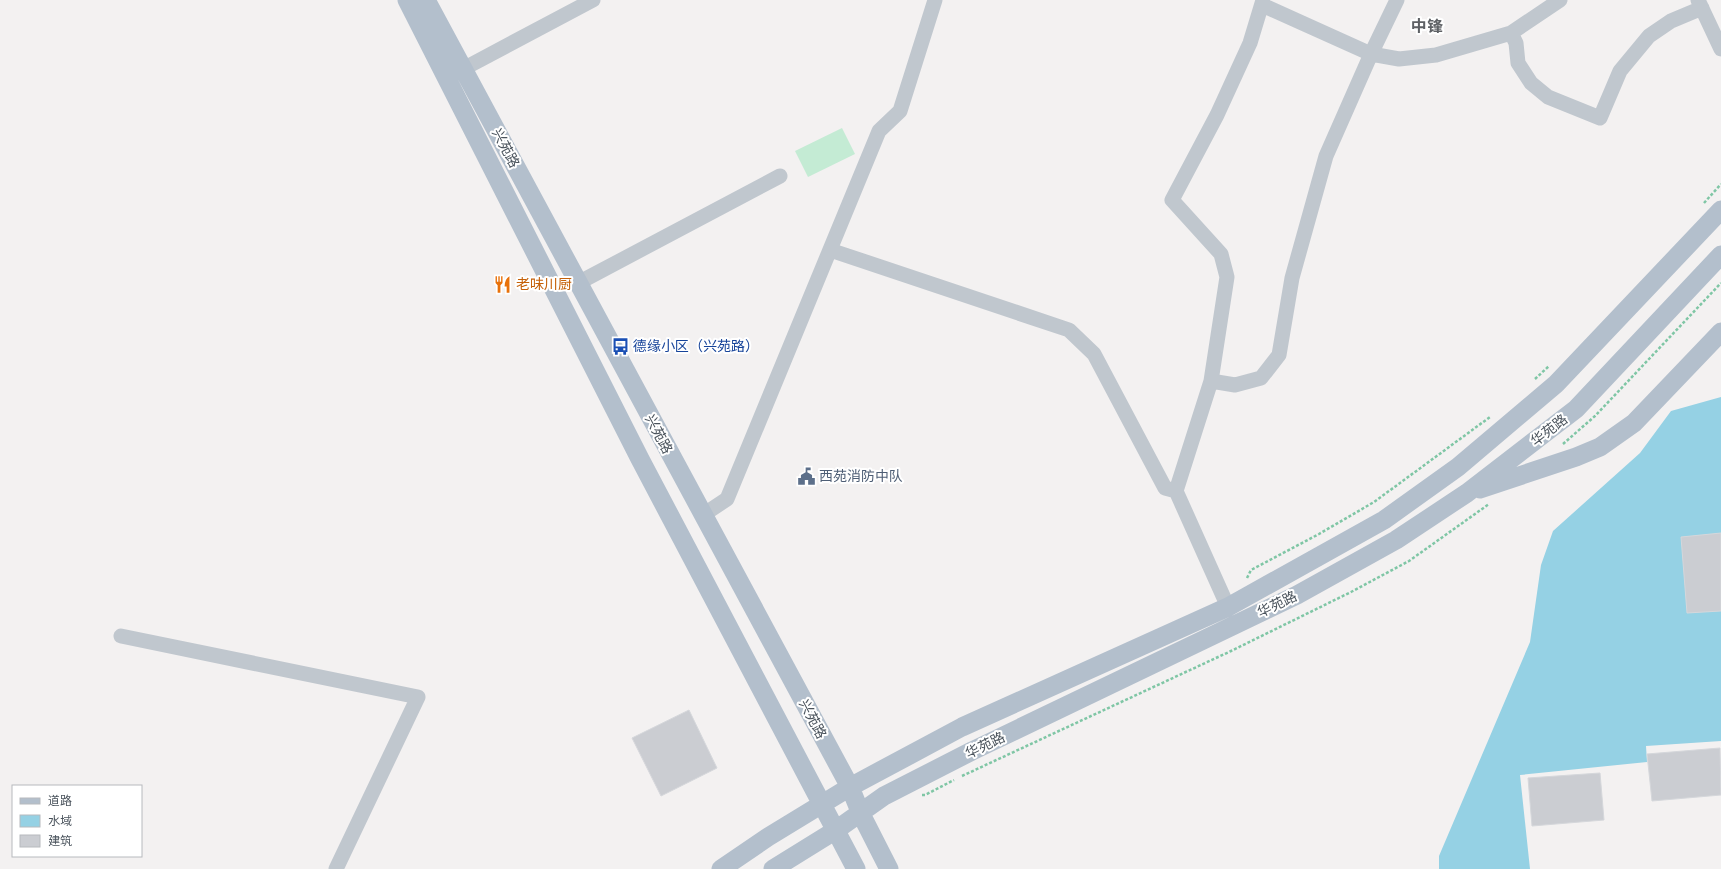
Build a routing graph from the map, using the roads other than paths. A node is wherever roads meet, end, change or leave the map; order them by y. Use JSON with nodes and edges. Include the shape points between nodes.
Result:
{"nodes":[{"id":1,"x":407,"y":0,"type":"edge"},
{"id":2,"x":426,"y":0,"type":"edge"},
{"id":3,"x":593,"y":0,"type":"edge"},
{"id":4,"x":935,"y":0,"type":"edge"},
{"id":5,"x":1397,"y":0,"type":"edge"},
{"id":6,"x":1560,"y":0,"type":"edge"},
{"id":7,"x":1263,"y":2,"type":"edge"},
{"id":8,"x":1700,"y":4,"type":"edge"},
{"id":9,"x":1511,"y":33,"type":"junction"},
{"id":10,"x":1721,"y":49,"type":"edge"},
{"id":11,"x":1371,"y":54,"type":"junction"},
{"id":12,"x":463,"y":69,"type":"junction"},
{"id":13,"x":780,"y":176,"type":"dead end"},
{"id":14,"x":1721,"y":210,"type":"edge"},
{"id":15,"x":830,"y":250,"type":"junction"},
{"id":16,"x":1721,"y":255,"type":"edge"},
{"id":17,"x":578,"y":283,"type":"junction"},
{"id":18,"x":1721,"y":332,"type":"edge"},
{"id":19,"x":1211,"y":381,"type":"junction"},
{"id":20,"x":1176,"y":491,"type":"junction"},
{"id":21,"x":1467,"y":493,"type":"junction"},
{"id":22,"x":703,"y":515,"type":"junction"},
{"id":23,"x":1228,"y":607,"type":"junction"},
{"id":24,"x":121,"y":636,"type":"dead end"},
{"id":25,"x":850,"y":787,"type":"junction"},
{"id":26,"x":822,"y":804,"type":"junction"},
{"id":27,"x":861,"y":814,"type":"junction"},
{"id":28,"x":836,"y":830,"type":"junction"},
{"id":29,"x":789,"y":863,"type":"edge"},
{"id":30,"x":336,"y":869,"type":"edge"},
{"id":31,"x":721,"y":869,"type":"edge"},
{"id":32,"x":773,"y":869,"type":"edge"},
{"id":33,"x":856,"y":869,"type":"edge"},
{"id":34,"x":889,"y":869,"type":"edge"}],
"edges":[{"from":1,"to":26,"type":"main road","name":"兴苑路","via":[[640,459]]},
{"from":2,"to":12,"type":"main road","name":"兴苑路"},
{"from":3,"to":12,"type":"street"},
{"from":4,"to":15,"type":"street","via":[[900,111],[879,131]]},
{"from":5,"to":11,"type":"street"},
{"from":6,"to":9,"type":"street"},
{"from":7,"to":11,"type":"street"},
{"from":7,"to":19,"type":"street","via":[[1250,43],[1217,115],[1172,200],[1221,254],[1227,277]]},
{"from":8,"to":9,"type":"street","via":[[1649,36],[1620,71],[1600,118],[1548,97],[1531,83],[1518,63],[1516,42]]},
{"from":8,"to":10,"type":"street"},
{"from":9,"to":11,"type":"street","via":[[1436,55],[1399,59]]},
{"from":11,"to":19,"type":"street","via":[[1326,156],[1292,278],[1279,355],[1261,378],[1235,386]]},
{"from":12,"to":17,"type":"main road","name":"兴苑路"},
{"from":13,"to":17,"type":"street"},
{"from":14,"to":23,"type":"main road","name":"华苑路","via":[[1556,384],[1458,467],[1384,520]]},
{"from":15,"to":20,"type":"street","via":[[1069,330],[1094,354],[1165,488]]},
{"from":15,"to":22,"type":"street","via":[[726,499]]},
{"from":16,"to":21,"type":"main road","name":"华苑路","via":[[1576,409]]},
{"from":17,"to":22,"type":"main road","name":"兴苑路"},
{"from":18,"to":21,"type":"main road","via":[[1634,423],[1600,447]]},
{"from":19,"to":20,"type":"street"},
{"from":20,"to":23,"type":"street"},
{"from":21,"to":27,"type":"main road","name":"华苑路","via":[[1396,540],[1297,595],[965,755],[884,796]]},
{"from":22,"to":25,"type":"main road","name":"兴苑路"},
{"from":23,"to":25,"type":"main road","name":"华苑路","via":[[962,727]]},
{"from":24,"to":30,"type":"street","via":[[418,697]]},
{"from":25,"to":26,"type":"main road","name":"华苑路"},
{"from":25,"to":27,"type":"main road","name":"兴苑路"},
{"from":26,"to":28,"type":"main road","name":"兴苑路"},
{"from":26,"to":31,"type":"main road","name":"华苑路"},
{"from":27,"to":28,"type":"main road","name":"华苑路"},
{"from":27,"to":34,"type":"main road","name":"兴苑路"},
{"from":28,"to":29,"type":"main road","name":"华苑路"},
{"from":28,"to":33,"type":"main road","name":"兴苑路"},
{"from":29,"to":32,"type":"main road","name":"华苑路"}]}
